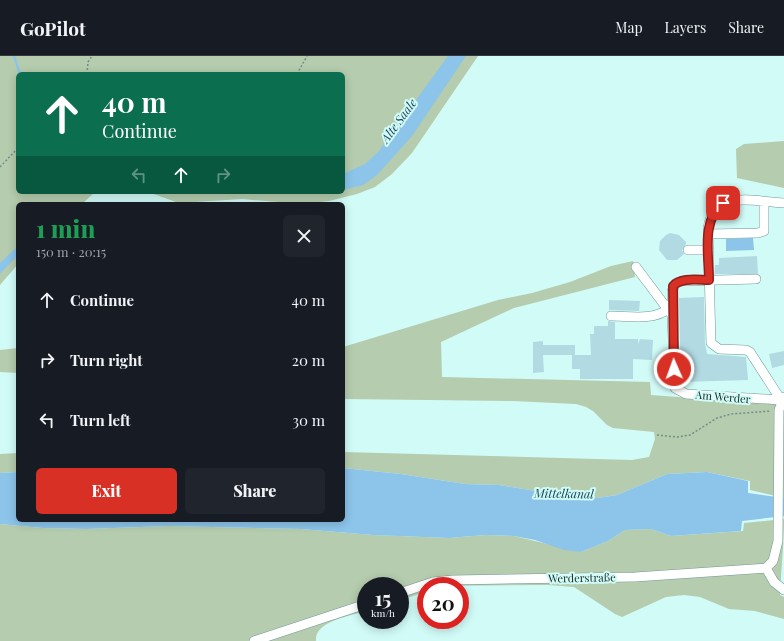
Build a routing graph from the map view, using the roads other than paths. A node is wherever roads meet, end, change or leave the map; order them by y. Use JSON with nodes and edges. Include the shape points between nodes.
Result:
{"nodes":[{"id":1,"x":764,"y":202,"type":"junction"},
{"id":2,"x":784,"y":203,"type":"edge"},
{"id":3,"x":708,"y":234,"type":"junction"},
{"id":4,"x":688,"y":250,"type":"dead end"},
{"id":5,"x":709,"y":250,"type":"junction"},
{"id":6,"x":636,"y":267,"type":"dead end"},
{"id":7,"x":756,"y":279,"type":"dead end"},
{"id":8,"x":709,"y":280,"type":"junction"},
{"id":9,"x":670,"y":312,"type":"junction"},
{"id":10,"x":611,"y":316,"type":"dead end"},
{"id":11,"x":783,"y":398,"type":"edge"},
{"id":12,"x":766,"y":568,"type":"junction"},
{"id":13,"x":409,"y":590,"type":"edge"},
{"id":14,"x":784,"y":590,"type":"edge"},
{"id":15,"x":357,"y":607,"type":"edge"},
{"id":16,"x":254,"y":641,"type":"edge"}],
"edges":[{"from":1,"to":2,"type":"street"},
{"from":1,"to":3,"type":"street","via":[[741,200],[723,203],[716,208],[710,220]]},
{"from":1,"to":3,"type":"street","via":[[764,231]]},
{"from":3,"to":5,"type":"street"},
{"from":4,"to":5,"type":"street"},
{"from":5,"to":8,"type":"street"},
{"from":6,"to":9,"type":"street"},
{"from":7,"to":8,"type":"street"},
{"from":8,"to":9,"type":"street","name":"Am Werder","via":[[676,283],[672,291]]},
{"from":8,"to":11,"type":"street","via":[[711,343],[719,349],[750,352]]},
{"from":9,"to":10,"type":"street","via":[[654,316]]},
{"from":9,"to":11,"type":"street","name":"Am Werder","via":[[675,388],[680,392],[725,398]]},
{"from":11,"to":12,"type":"street","via":[[779,410],[779,522],[776,552],[773,561]]},
{"from":12,"to":13,"type":"street","name":"Werderstraße","via":[[635,577],[448,581],[433,582]]},
{"from":12,"to":14,"type":"street","via":[[774,582]]},
{"from":15,"to":16,"type":"street"}]}
